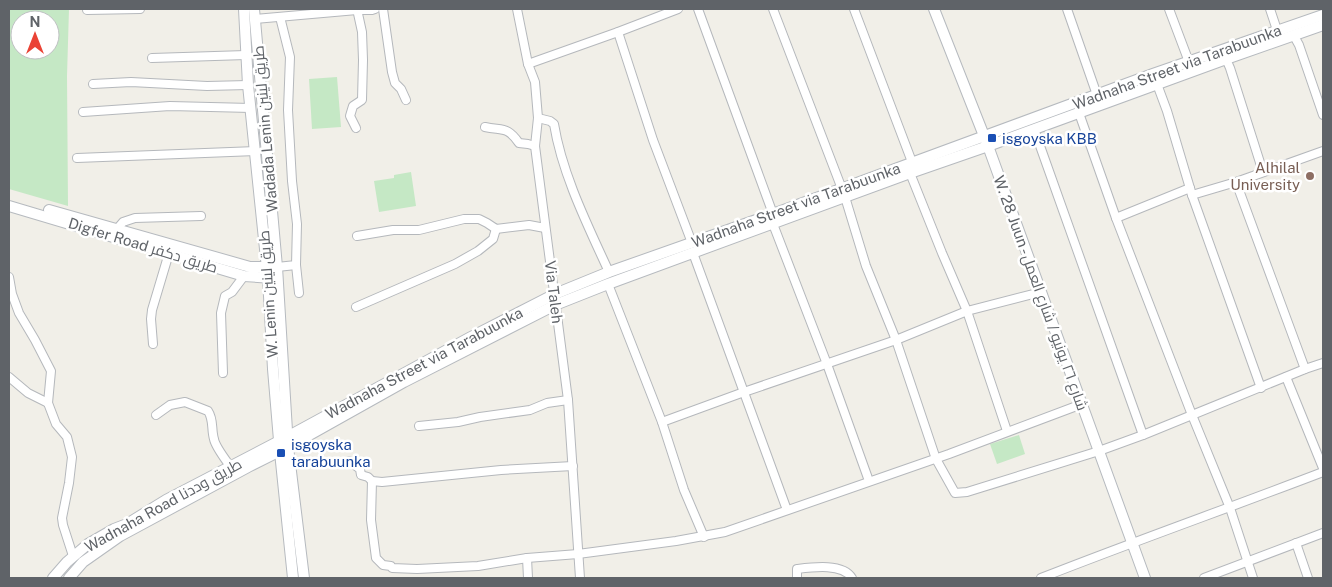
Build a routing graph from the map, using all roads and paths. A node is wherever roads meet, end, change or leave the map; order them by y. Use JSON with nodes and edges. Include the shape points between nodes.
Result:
{"nodes":[{"id":1,"x":140,"y":9,"type":"edge"},
{"id":2,"x":244,"y":9,"type":"edge"},
{"id":3,"x":357,"y":9,"type":"edge"},
{"id":4,"x":375,"y":9,"type":"edge"},
{"id":5,"x":383,"y":9,"type":"edge"},
{"id":6,"x":517,"y":9,"type":"edge"},
{"id":7,"x":678,"y":9,"type":"edge"},
{"id":8,"x":698,"y":9,"type":"edge"},
{"id":9,"x":773,"y":9,"type":"edge"},
{"id":10,"x":854,"y":9,"type":"edge"},
{"id":11,"x":934,"y":9,"type":"edge"},
{"id":12,"x":1067,"y":9,"type":"edge"},
{"id":13,"x":1169,"y":9,"type":"edge"},
{"id":14,"x":1270,"y":9,"type":"edge"},
{"id":15,"x":87,"y":10,"type":"dead end"},
{"id":16,"x":255,"y":14,"type":"edge"},
{"id":17,"x":1323,"y":15,"type":"edge"},
{"id":18,"x":280,"y":17,"type":"junction"},
{"id":19,"x":1323,"y":25,"type":"edge"},
{"id":20,"x":1278,"y":30,"type":"junction"},
{"id":21,"x":618,"y":32,"type":"junction"},
{"id":22,"x":1294,"y":36,"type":"junction"},
{"id":23,"x":246,"y":55,"type":"junction"},
{"id":24,"x":152,"y":58,"type":"dead end"},
{"id":25,"x":1226,"y":59,"type":"junction"},
{"id":26,"x":1189,"y":62,"type":"junction"},
{"id":27,"x":528,"y":64,"type":"junction"},
{"id":28,"x":93,"y":84,"type":"dead end"},
{"id":29,"x":1157,"y":84,"type":"junction"},
{"id":30,"x":248,"y":85,"type":"junction"},
{"id":31,"x":1097,"y":95,"type":"junction"},
{"id":32,"x":406,"y":100,"type":"dead end"},
{"id":33,"x":251,"y":108,"type":"junction"},
{"id":34,"x":83,"y":112,"type":"dead end"},
{"id":35,"x":1079,"y":112,"type":"junction"},
{"id":36,"x":1323,"y":115,"type":"edge"},
{"id":37,"x":538,"y":118,"type":"junction"},
{"id":38,"x":485,"y":126,"type":"dead end"},
{"id":39,"x":356,"y":128,"type":"dead end"},
{"id":40,"x":1034,"y":129,"type":"junction"},
{"id":41,"x":986,"y":141,"type":"junction"},
{"id":42,"x":535,"y":146,"type":"junction"},
{"id":43,"x":1323,"y":151,"type":"edge"},
{"id":44,"x":256,"y":152,"type":"junction"},
{"id":45,"x":77,"y":158,"type":"dead end"},
{"id":46,"x":912,"y":162,"type":"junction"},
{"id":47,"x":1263,"y":172,"type":"junction"},
{"id":48,"x":910,"y":173,"type":"junction"},
{"id":49,"x":1236,"y":182,"type":"junction"},
{"id":50,"x":1191,"y":192,"type":"junction"},
{"id":51,"x":843,"y":193,"type":"junction"},
{"id":52,"x":9,"y":199,"type":"edge"},
{"id":53,"x":9,"y":206,"type":"edge"},
{"id":54,"x":201,"y":216,"type":"dead end"},
{"id":55,"x":1116,"y":218,"type":"junction"},
{"id":56,"x":773,"y":219,"type":"junction"},
{"id":57,"x":545,"y":228,"type":"junction"},
{"id":58,"x":117,"y":230,"type":"junction"},
{"id":59,"x":496,"y":230,"type":"junction"},
{"id":60,"x":357,"y":236,"type":"dead end"},
{"id":61,"x":693,"y":248,"type":"junction"},
{"id":62,"x":169,"y":253,"type":"junction"},
{"id":63,"x":296,"y":265,"type":"junction"},
{"id":64,"x":609,"y":272,"type":"junction"},
{"id":65,"x":272,"y":273,"type":"junction"},
{"id":66,"x":244,"y":276,"type":"junction"},
{"id":67,"x":9,"y":277,"type":"edge"},
{"id":68,"x":608,"y":284,"type":"junction"},
{"id":69,"x":1041,"y":292,"type":"junction"},
{"id":70,"x":298,"y":293,"type":"dead end"},
{"id":71,"x":555,"y":300,"type":"junction"},
{"id":72,"x":356,"y":307,"type":"dead end"},
{"id":73,"x":967,"y":311,"type":"junction"},
{"id":74,"x":896,"y":340,"type":"junction"},
{"id":75,"x":153,"y":344,"type":"dead end"},
{"id":76,"x":1323,"y":363,"type":"edge"},
{"id":77,"x":827,"y":364,"type":"junction"},
{"id":78,"x":1305,"y":369,"type":"junction"},
{"id":79,"x":223,"y":374,"type":"dead end"},
{"id":80,"x":9,"y":377,"type":"edge"},
{"id":81,"x":1286,"y":377,"type":"junction"},
{"id":82,"x":1261,"y":388,"type":"junction"},
{"id":83,"x":744,"y":392,"type":"junction"},
{"id":84,"x":568,"y":400,"type":"junction"},
{"id":85,"x":48,"y":403,"type":"junction"},
{"id":86,"x":1082,"y":404,"type":"junction"},
{"id":87,"x":156,"y":415,"type":"dead end"},
{"id":88,"x":1192,"y":415,"type":"junction"},
{"id":89,"x":662,"y":422,"type":"junction"},
{"id":90,"x":419,"y":426,"type":"dead end"},
{"id":91,"x":1007,"y":431,"type":"junction"},
{"id":92,"x":1143,"y":435,"type":"junction"},
{"id":93,"x":284,"y":444,"type":"junction"},
{"id":94,"x":1099,"y":451,"type":"junction"},
{"id":95,"x":936,"y":459,"type":"junction"},
{"id":96,"x":349,"y":461,"type":"dead end"},
{"id":97,"x":230,"y":466,"type":"junction"},
{"id":98,"x":573,"y":466,"type":"junction"},
{"id":99,"x":1323,"y":470,"type":"edge"},
{"id":100,"x":372,"y":481,"type":"junction"},
{"id":101,"x":869,"y":482,"type":"junction"},
{"id":102,"x":1230,"y":508,"type":"junction"},
{"id":103,"x":787,"y":510,"type":"junction"},
{"id":104,"x":1323,"y":532,"type":"edge"},
{"id":105,"x":704,"y":537,"type":"junction"},
{"id":106,"x":1132,"y":542,"type":"junction"},
{"id":107,"x":1296,"y":542,"type":"junction"},
{"id":108,"x":578,"y":554,"type":"junction"},
{"id":109,"x":73,"y":556,"type":"junction"},
{"id":110,"x":297,"y":558,"type":"junction"},
{"id":111,"x":527,"y":558,"type":"junction"},
{"id":112,"x":1248,"y":562,"type":"junction"},
{"id":113,"x":392,"y":568,"type":"junction"},
{"id":114,"x":53,"y":578,"type":"edge"},
{"id":115,"x":69,"y":578,"type":"edge"},
{"id":116,"x":293,"y":578,"type":"edge"},
{"id":117,"x":304,"y":578,"type":"edge"},
{"id":118,"x":392,"y":578,"type":"edge"},
{"id":119,"x":528,"y":578,"type":"edge"},
{"id":120,"x":580,"y":578,"type":"edge"},
{"id":121,"x":797,"y":578,"type":"edge"},
{"id":122,"x":852,"y":578,"type":"edge"},
{"id":123,"x":1041,"y":578,"type":"edge"},
{"id":124,"x":1144,"y":578,"type":"edge"},
{"id":125,"x":1204,"y":578,"type":"edge"},
{"id":126,"x":1253,"y":578,"type":"edge"},
{"id":127,"x":1308,"y":578,"type":"edge"}],
"edges":[{"from":1,"to":15,"type":"street"},
{"from":2,"to":23,"type":"main road","name":"W. Lenin طريق لينين"},
{"from":3,"to":4,"type":"street"},
{"from":3,"to":18,"type":"street"},
{"from":3,"to":39,"type":"street","via":[[363,60],[362,100],[353,106],[350,116]]},
{"from":5,"to":32,"type":"street","via":[[392,72]]},
{"from":6,"to":27,"type":"street","name":"Via Taleh"},
{"from":7,"to":21,"type":"street"},
{"from":8,"to":56,"type":"street"},
{"from":9,"to":51,"type":"street"},
{"from":10,"to":46,"type":"street"},
{"from":11,"to":41,"type":"main road","name":"W. 28 Juun - شارع ٢٦ يونيو / شارع العمل"},
{"from":12,"to":31,"type":"street"},
{"from":13,"to":26,"type":"street"},
{"from":14,"to":20,"type":"street"},
{"from":16,"to":18,"type":"street"},
{"from":16,"to":65,"type":"main road","name":"Wadada Lenin طريق لينين"},
{"from":17,"to":20,"type":"main road","name":"Wadnaha Street via Tarabuunka"},
{"from":18,"to":63,"type":"street","via":[[290,57],[288,110],[297,224]]},
{"from":19,"to":22,"type":"main road"},
{"from":20,"to":26,"type":"main road","name":"Wadnaha Street via Tarabuunka"},
{"from":21,"to":27,"type":"street"},
{"from":21,"to":61,"type":"street"},
{"from":22,"to":25,"type":"main road"},
{"from":22,"to":36,"type":"street"},
{"from":23,"to":24,"type":"street"},
{"from":23,"to":30,"type":"main road","name":"W. Lenin طريق لينين"},
{"from":25,"to":29,"type":"main road"},
{"from":25,"to":47,"type":"street"},
{"from":26,"to":31,"type":"main road","name":"Wadnaha Street via Tarabuunka"},
{"from":27,"to":37,"type":"street","name":"Via Taleh","via":[[535,82]]},
{"from":28,"to":30,"type":"street"},
{"from":29,"to":35,"type":"main road"},
{"from":29,"to":50,"type":"street"},
{"from":30,"to":33,"type":"main road","name":"W. Lenin طريق لينين"},
{"from":31,"to":41,"type":"main road","name":"Wadnaha Street via Tarabuunka"},
{"from":33,"to":34,"type":"street","via":[[170,106]]},
{"from":33,"to":44,"type":"main road","name":"W. Lenin طريق لينين"},
{"from":35,"to":40,"type":"main road"},
{"from":35,"to":55,"type":"street"},
{"from":37,"to":42,"type":"street","name":"Via Taleh"},
{"from":37,"to":64,"type":"street","via":[[554,124],[574,194]]},
{"from":38,"to":42,"type":"street","via":[[505,130],[519,143]]},
{"from":40,"to":41,"type":"main road"},
{"from":40,"to":92,"type":"street"},
{"from":41,"to":46,"type":"main road","name":"Wadnaha Street via Tarabuunka"},
{"from":41,"to":48,"type":"main road"},
{"from":41,"to":69,"type":"main road","name":"W. 28 Juun - شارع ٢٦ يونيو / شارع العمل"},
{"from":42,"to":57,"type":"street","name":"Via Taleh"},
{"from":43,"to":47,"type":"street"},
{"from":44,"to":45,"type":"street"},
{"from":44,"to":65,"type":"main road","name":"W. Lenin طريق لينين"},
{"from":46,"to":51,"type":"main road","name":"Wadnaha Street via Tarabuunka"},
{"from":47,"to":49,"type":"street"},
{"from":48,"to":51,"type":"main road"},
{"from":48,"to":73,"type":"street"},
{"from":49,"to":50,"type":"street"},
{"from":49,"to":78,"type":"street"},
{"from":50,"to":55,"type":"street"},
{"from":50,"to":82,"type":"street"},
{"from":51,"to":56,"type":"main road"},
{"from":51,"to":74,"type":"street","via":[[866,266]]},
{"from":52,"to":58,"type":"main road","name":"Digfer Road طريق دكفر"},
{"from":53,"to":62,"type":"main road","name":"Digfer Road طريق دكفر"},
{"from":54,"to":58,"type":"street","via":[[136,218],[123,222]]},
{"from":55,"to":88,"type":"street"},
{"from":56,"to":61,"type":"main road"},
{"from":56,"to":77,"type":"street"},
{"from":57,"to":59,"type":"street","via":[[529,225]]},
{"from":57,"to":71,"type":"street","name":"Via Taleh"},
{"from":58,"to":65,"type":"main road","name":"Digfer Road طريق دكفر"},
{"from":59,"to":60,"type":"street","via":[[479,219],[464,219],[419,230],[393,230]]},
{"from":59,"to":72,"type":"street","via":[[493,239],[455,264]]},
{"from":61,"to":64,"type":"main road","name":"Wadnaha Street via Tarabuunka"},
{"from":61,"to":68,"type":"main road"},
{"from":61,"to":83,"type":"street"},
{"from":62,"to":66,"type":"main road","name":"Digfer Road طريق دكفر"},
{"from":62,"to":75,"type":"street","via":[[152,310]]},
{"from":63,"to":65,"type":"street"},
{"from":63,"to":70,"type":"street"},
{"from":64,"to":71,"type":"main road","name":"Wadnaha Street via Tarabuunka"},
{"from":65,"to":66,"type":"main road","name":"Digfer Road طريق دكفر"},
{"from":65,"to":93,"type":"main road","name":"W. Lenin طريق لينين","via":[[273,368]]},
{"from":66,"to":79,"type":"street","via":[[225,296],[221,313]]},
{"from":67,"to":85,"type":"street","via":[[19,313],[51,371]]},
{"from":68,"to":71,"type":"main road"},
{"from":68,"to":89,"type":"street"},
{"from":69,"to":73,"type":"street"},
{"from":69,"to":86,"type":"main road","name":"W. 28 Juun - شارع ٢٦ يونيو / شارع العمل"},
{"from":71,"to":84,"type":"street","name":"Via Taleh"},
{"from":71,"to":93,"type":"main road"},
{"from":73,"to":74,"type":"street"},
{"from":73,"to":91,"type":"street"},
{"from":74,"to":77,"type":"street"},
{"from":74,"to":95,"type":"street"},
{"from":76,"to":78,"type":"street"},
{"from":77,"to":83,"type":"street"},
{"from":77,"to":101,"type":"street"},
{"from":78,"to":81,"type":"street"},
{"from":80,"to":85,"type":"street","via":[[28,393]]},
{"from":81,"to":82,"type":"street"},
{"from":81,"to":99,"type":"street"},
{"from":82,"to":88,"type":"street"},
{"from":83,"to":89,"type":"street"},
{"from":83,"to":103,"type":"street"},
{"from":84,"to":90,"type":"street","via":[[530,410]]},
{"from":84,"to":98,"type":"street","name":"Via Taleh"},
{"from":85,"to":109,"type":"street","via":[[56,424],[67,437],[72,457],[62,518]]},
{"from":86,"to":91,"type":"street"},
{"from":86,"to":94,"type":"main road","name":"W. 28 Juun - شارع ٢٦ يونيو / شارع العمل"},
{"from":87,"to":97,"type":"street","via":[[170,405],[185,402],[208,412],[214,439]]},
{"from":88,"to":92,"type":"street"},
{"from":88,"to":102,"type":"street"},
{"from":89,"to":105,"type":"street","via":[[684,490]]},
{"from":91,"to":95,"type":"street"},
{"from":92,"to":94,"type":"street"},
{"from":93,"to":97,"type":"main road","name":"Wadnaha Road طريق وددنا"},
{"from":93,"to":110,"type":"main road"},
{"from":93,"to":115,"type":"main road","name":"Wadnaha Road طريق وددنا","via":[[120,536],[83,562]]},
{"from":94,"to":95,"type":"street","via":[[963,493],[955,493]]},
{"from":94,"to":106,"type":"main road","name":"W. 28 Juun - شارع ٢٦ يونيو / شارع العمل"},
{"from":95,"to":101,"type":"street"},
{"from":96,"to":100,"type":"street"},
{"from":97,"to":109,"type":"main road","name":"Wadnaha Road طريق وددنا","via":[[88,544]]},
{"from":98,"to":100,"type":"street","via":[[396,482]]},
{"from":98,"to":108,"type":"street","name":"Via Taleh"},
{"from":99,"to":102,"type":"street"},
{"from":100,"to":113,"type":"street","via":[[371,520],[376,558]]},
{"from":101,"to":103,"type":"street"},
{"from":102,"to":106,"type":"street"},
{"from":102,"to":112,"type":"street"},
{"from":103,"to":105,"type":"street"},
{"from":104,"to":107,"type":"street"},
{"from":105,"to":108,"type":"street"},
{"from":106,"to":123,"type":"street"},
{"from":106,"to":124,"type":"main road","name":"W. 28 Juun - شارع ٢٦ يونيو / شارع العمل"},
{"from":107,"to":112,"type":"street"},
{"from":107,"to":127,"type":"street"},
{"from":108,"to":111,"type":"street"},
{"from":108,"to":120,"type":"street","name":"Via Taleh"},
{"from":109,"to":114,"type":"main road","name":"Wadnaha Road طريق وددنا"},
{"from":110,"to":116,"type":"main road"},
{"from":110,"to":117,"type":"main road"},
{"from":111,"to":113,"type":"street","via":[[478,566]]},
{"from":111,"to":119,"type":"street"},
{"from":112,"to":125,"type":"street"},
{"from":112,"to":126,"type":"street"},
{"from":113,"to":118,"type":"street"},
{"from":121,"to":122,"type":"street","via":[[797,569],[824,568],[839,568]]}]}
